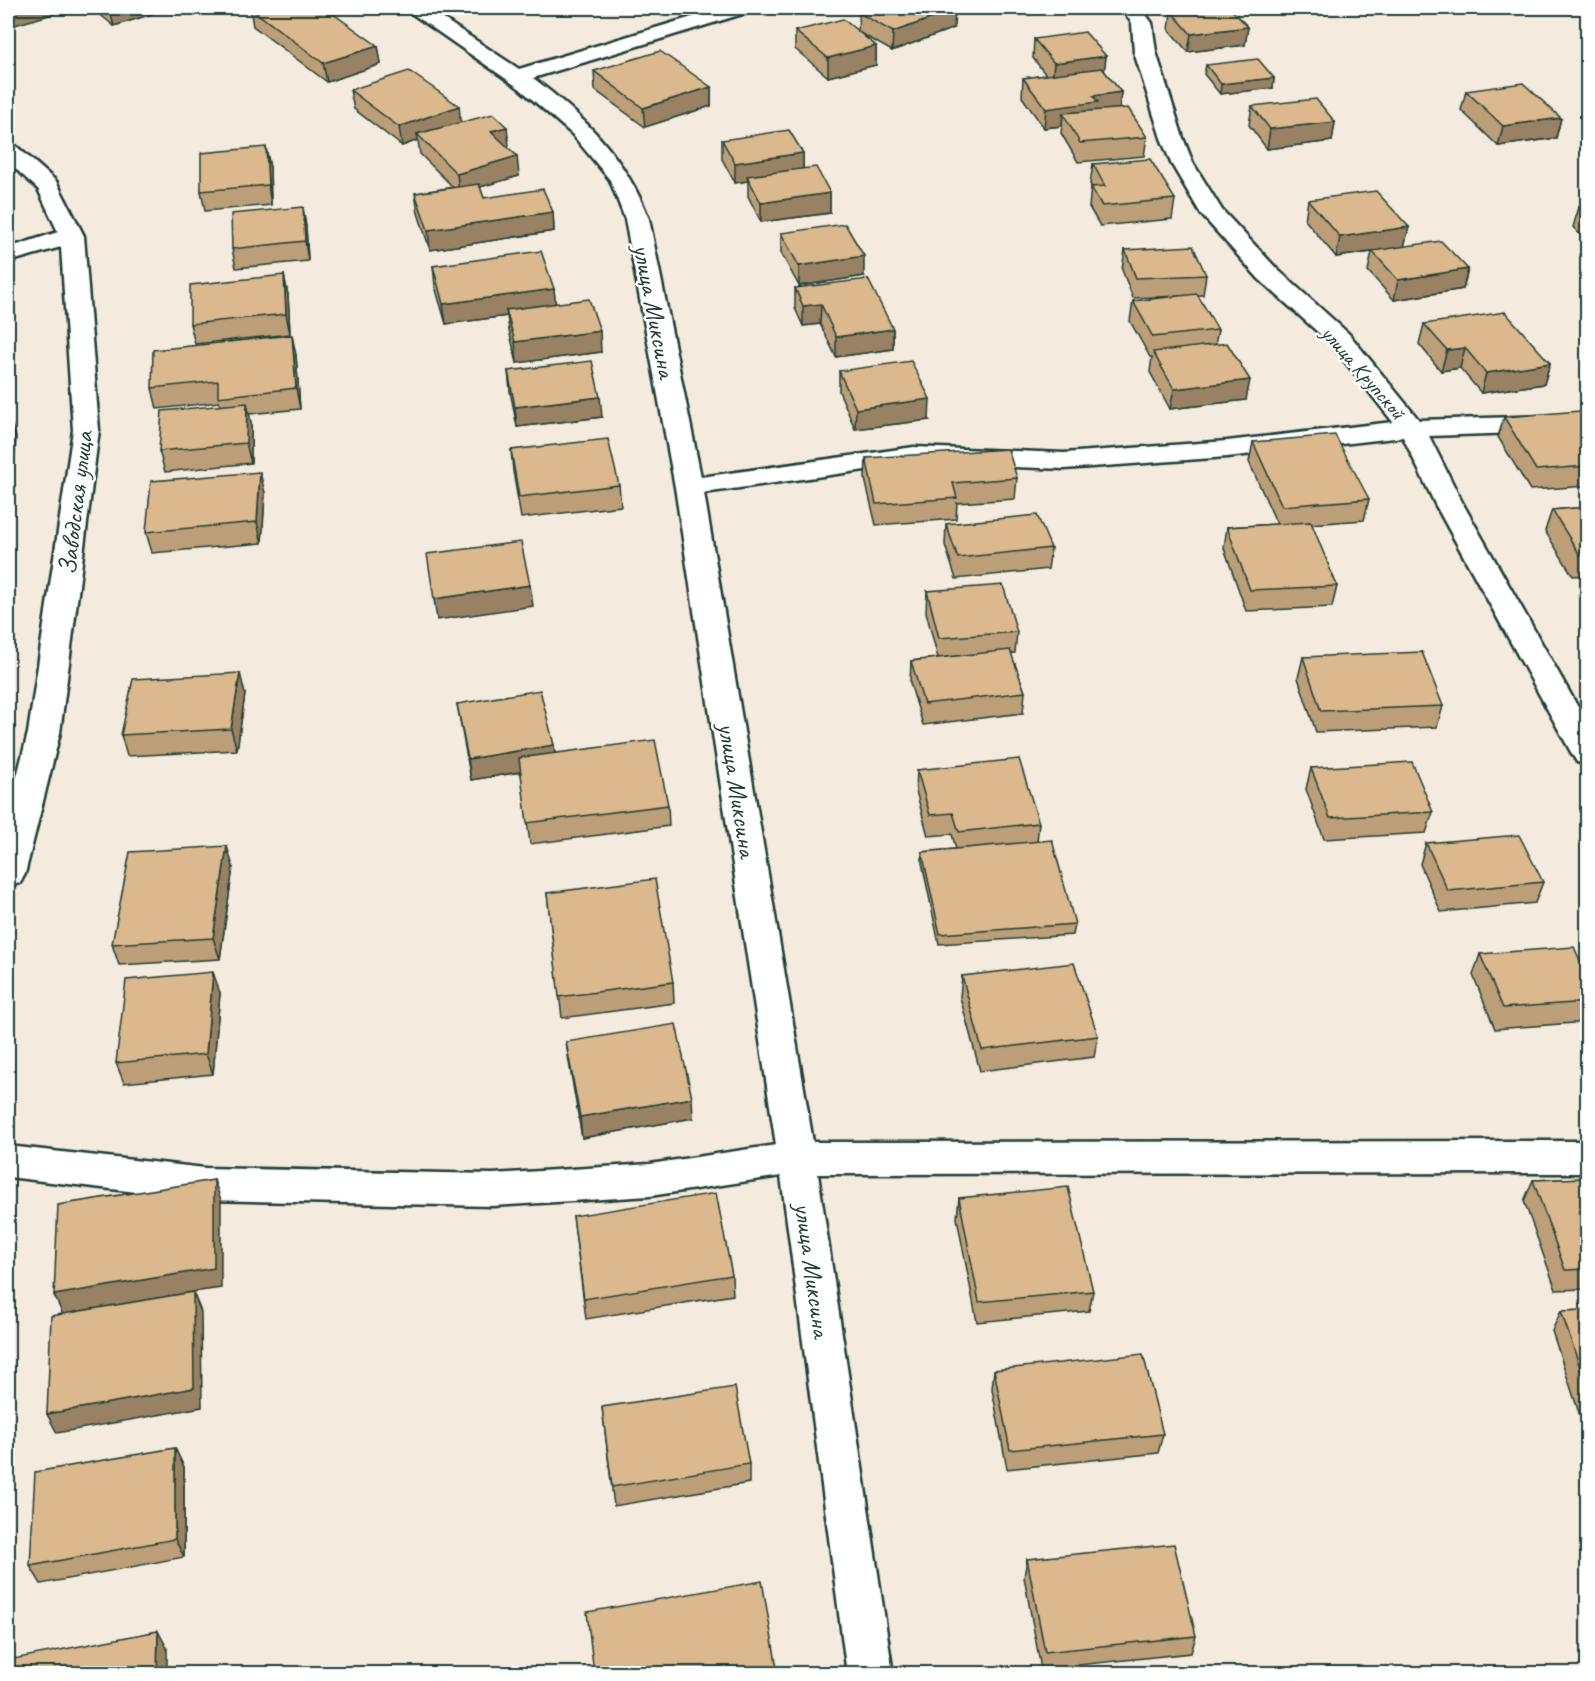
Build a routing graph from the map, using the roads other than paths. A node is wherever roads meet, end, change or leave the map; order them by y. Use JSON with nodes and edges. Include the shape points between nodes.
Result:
{"nodes":[{"id":1,"x":414,"y":8,"type":"edge"},
{"id":2,"x":742,"y":8,"type":"edge"},
{"id":3,"x":1131,"y":8,"type":"edge"},
{"id":4,"x":517,"y":76,"type":"junction"},
{"id":5,"x":8,"y":151,"type":"edge"},
{"id":6,"x":72,"y":236,"type":"junction"},
{"id":7,"x":8,"y":255,"type":"edge"},
{"id":8,"x":1412,"y":428,"type":"junction"},
{"id":9,"x":1587,"y":428,"type":"edge"},
{"id":10,"x":689,"y":487,"type":"junction"},
{"id":11,"x":1587,"y":754,"type":"edge"},
{"id":12,"x":8,"y":874,"type":"edge"},
{"id":13,"x":1587,"y":1156,"type":"edge"},
{"id":14,"x":797,"y":1158,"type":"junction"},
{"id":15,"x":8,"y":1162,"type":"edge"},
{"id":16,"x":870,"y":1674,"type":"edge"}],
"edges":[{"from":1,"to":4,"type":"street","name":"улица Миксина"},
{"from":2,"to":4,"type":"street"},
{"from":3,"to":8,"type":"street","name":"улица Крупской","via":[[1142,23],[1145,52],[1172,138],[1182,163],[1213,214],[1268,274],[1340,339]]},
{"from":4,"to":10,"type":"street","name":"улица Миксина","via":[[596,147],[621,181],[637,219]]},
{"from":5,"to":6,"type":"street","name":"Заводская улица","via":[[48,186]]},
{"from":6,"to":7,"type":"street"},
{"from":6,"to":12,"type":"street","name":"Заводская улица","via":[[86,430],[44,733]]},
{"from":8,"to":9,"type":"street","via":[[1548,424]]},
{"from":8,"to":10,"type":"street","via":[[1064,461],[914,455]]},
{"from":8,"to":11,"type":"street","name":"улица Крупской","via":[[1449,504]]},
{"from":10,"to":14,"type":"street","name":"улица Миксина"},
{"from":13,"to":14,"type":"street"},
{"from":14,"to":15,"type":"street","via":[[650,1180],[493,1190],[205,1184]]},
{"from":14,"to":16,"type":"street","name":"улица Миксина"}]}
